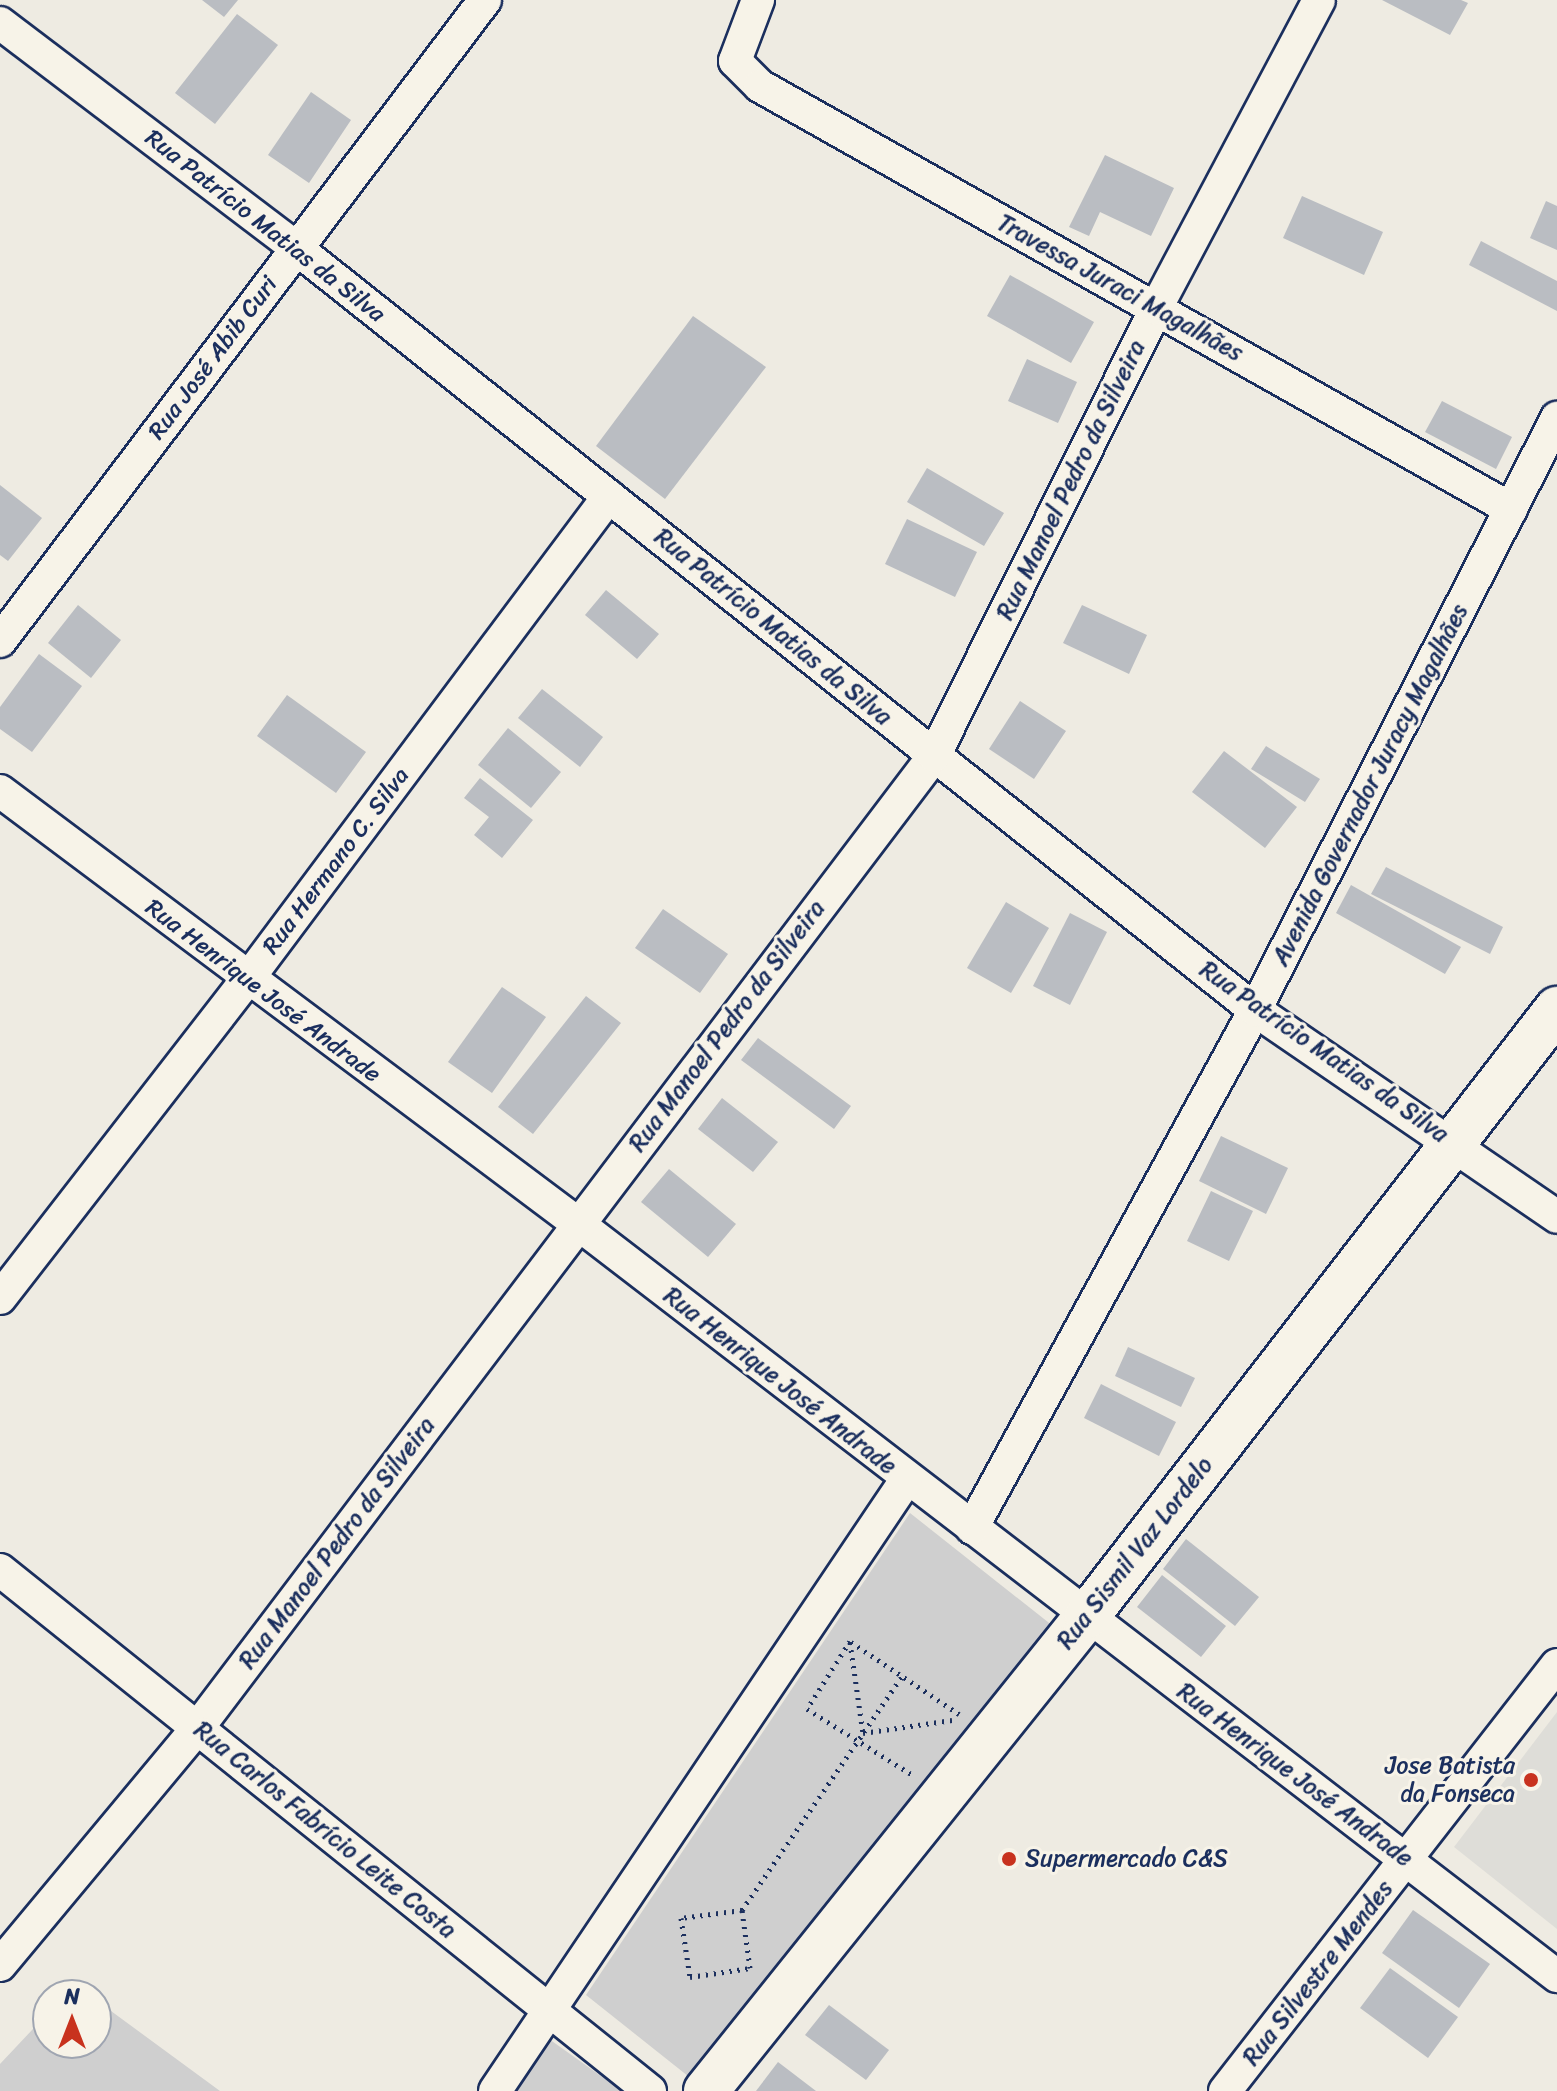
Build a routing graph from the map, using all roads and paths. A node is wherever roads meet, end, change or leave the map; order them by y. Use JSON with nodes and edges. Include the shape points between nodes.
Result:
{"nodes":[{"id":1,"x":485,"y":0,"type":"edge"},
{"id":2,"x":758,"y":0,"type":"edge"},
{"id":3,"x":1319,"y":0,"type":"edge"},
{"id":4,"x":0,"y":23,"type":"edge"},
{"id":5,"x":296,"y":248,"type":"junction"},
{"id":6,"x":1156,"y":308,"type":"junction"},
{"id":7,"x":1557,"y":418,"type":"edge"},
{"id":8,"x":609,"y":496,"type":"junction"},
{"id":9,"x":1511,"y":509,"type":"junction"},
{"id":10,"x":0,"y":641,"type":"edge"},
{"id":11,"x":934,"y":756,"type":"junction"},
{"id":12,"x":0,"y":791,"type":"edge"},
{"id":13,"x":247,"y":980,"type":"junction"},
{"id":14,"x":1557,"y":1009,"type":"edge"},
{"id":15,"x":1255,"y":1010,"type":"junction"},
{"id":16,"x":1455,"y":1143,"type":"junction"},
{"id":17,"x":1557,"y":1217,"type":"edge"},
{"id":18,"x":577,"y":1223,"type":"junction"},
{"id":19,"x":0,"y":1298,"type":"edge"},
{"id":20,"x":906,"y":1480,"type":"junction"},
{"id":21,"x":972,"y":1528,"type":"junction"},
{"id":22,"x":0,"y":1570,"type":"edge"},
{"id":23,"x":1087,"y":1616,"type":"junction"},
{"id":24,"x":850,"y":1641,"type":"junction"},
{"id":25,"x":1557,"y":1665,"type":"edge"},
{"id":26,"x":902,"y":1676,"type":"junction"},
{"id":27,"x":199,"y":1726,"type":"junction"},
{"id":28,"x":863,"y":1733,"type":"junction"},
{"id":29,"x":858,"y":1740,"type":"junction"},
{"id":30,"x":924,"y":1783,"type":"dead end"},
{"id":31,"x":1408,"y":1860,"type":"junction"},
{"id":32,"x":742,"y":1910,"type":"junction"},
{"id":33,"x":0,"y":1965,"type":"edge"},
{"id":34,"x":1557,"y":1976,"type":"edge"},
{"id":35,"x":550,"y":2014,"type":"junction"},
{"id":36,"x":495,"y":2091,"type":"edge"},
{"id":37,"x":650,"y":2091,"type":"edge"},
{"id":38,"x":706,"y":2091,"type":"edge"},
{"id":39,"x":1225,"y":2091,"type":"edge"}],
"edges":[{"from":1,"to":5,"type":"street","name":"Rua José Abib Curi"},
{"from":2,"to":6,"type":"street","name":"Travessa Juraci Magalhães","via":[[735,61],[760,86]]},
{"from":3,"to":6,"type":"street","name":"Rua Manoel Pedro da Silveira"},
{"from":4,"to":5,"type":"street","name":"Rua Patrício Matias da Silva"},
{"from":5,"to":8,"type":"street","name":"Rua Patrício Matias da Silva"},
{"from":5,"to":10,"type":"street","name":"Rua José Abib Curi"},
{"from":6,"to":9,"type":"street","name":"Travessa Juraci Magalhães"},
{"from":6,"to":11,"type":"street","name":"Rua Manoel Pedro da Silveira"},
{"from":7,"to":9,"type":"street","name":"Avenida Governador Juracy Magalhães"},
{"from":8,"to":11,"type":"street","name":"Rua Patrício Matias da Silva"},
{"from":8,"to":13,"type":"street","name":"Rua Hermano C. Silva"},
{"from":9,"to":15,"type":"street","name":"Avenida Governador Juracy Magalhães"},
{"from":11,"to":15,"type":"street","name":"Rua Patrício Matias da Silva"},
{"from":11,"to":18,"type":"street","name":"Rua Manoel Pedro da Silveira"},
{"from":12,"to":13,"type":"street","name":"Rua Henrique José Andrade"},
{"from":13,"to":18,"type":"street","name":"Rua Henrique José Andrade"},
{"from":13,"to":19,"type":"street","name":"Rua Hermano C. Silva"},
{"from":14,"to":16,"type":"street","name":"Rua Sismil Vaz Lordelo"},
{"from":15,"to":16,"type":"street","name":"Rua Patrício Matias da Silva"},
{"from":15,"to":21,"type":"street","name":"Avenida Governador Juracy Magalhães"},
{"from":16,"to":17,"type":"street","name":"Rua Patrício Matias da Silva"},
{"from":16,"to":23,"type":"street","name":"Rua Sismil Vaz Lordelo"},
{"from":18,"to":20,"type":"street","name":"Rua Henrique José Andrade"},
{"from":18,"to":27,"type":"street","name":"Rua Manoel Pedro da Silveira"},
{"from":20,"to":21,"type":"street","name":"Rua Henrique José Andrade"},
{"from":20,"to":35,"type":"street"},
{"from":21,"to":23,"type":"street","name":"Rua Henrique José Andrade"},
{"from":22,"to":27,"type":"street","name":"Rua Carlos Fabrício Leite Costa"},
{"from":23,"to":31,"type":"street","name":"Rua Henrique José Andrade"},
{"from":23,"to":38,"type":"street","name":"Rua Sismil Vaz Lordelo"},
{"from":24,"to":26,"type":"path"},
{"from":24,"to":28,"type":"path"},
{"from":24,"to":29,"type":"path","via":[[807,1709]]},
{"from":25,"to":31,"type":"street","name":"Rua Silvestre Mendes"},
{"from":26,"to":28,"type":"path"},
{"from":26,"to":28,"type":"path","via":[[966,1718]]},
{"from":27,"to":33,"type":"street","name":"Rua Manoel Pedro da Silveira"},
{"from":27,"to":35,"type":"street","name":"Rua Carlos Fabrício Leite Costa"},
{"from":28,"to":29,"type":"path"},
{"from":29,"to":30,"type":"path"},
{"from":29,"to":32,"type":"path"},
{"from":31,"to":34,"type":"street","name":"Rua Henrique José Andrade"},
{"from":31,"to":39,"type":"street","name":"Rua Silvestre Mendes"},
{"from":32,"to":32,"type":"path","via":[[750,1968],[690,1977],[681,1918]]},
{"from":35,"to":36,"type":"street"},
{"from":35,"to":37,"type":"street","name":"Rua Carlos Fabrício Leite Costa"}]}
